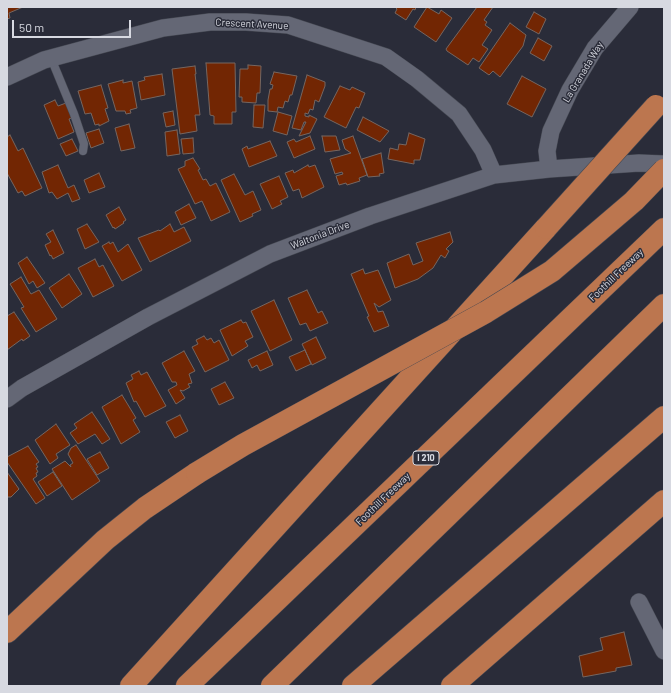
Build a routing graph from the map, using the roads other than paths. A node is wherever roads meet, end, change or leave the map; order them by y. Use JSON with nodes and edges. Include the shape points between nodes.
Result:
{"nodes":[{"id":1,"x":630,"y":7,"type":"edge"},
{"id":2,"x":51,"y":58,"type":"junction"},
{"id":3,"x":7,"y":77,"type":"edge"},
{"id":4,"x":660,"y":101,"type":"edge"},
{"id":5,"x":83,"y":151,"type":"dead end"},
{"id":6,"x":664,"y":164,"type":"edge"},
{"id":7,"x":549,"y":169,"type":"junction"},
{"id":8,"x":664,"y":170,"type":"edge"},
{"id":9,"x":494,"y":175,"type":"junction"},
{"id":10,"x":664,"y":229,"type":"edge"},
{"id":11,"x":664,"y":305,"type":"edge"},
{"id":12,"x":7,"y":399,"type":"edge"},
{"id":13,"x":664,"y":417,"type":"edge"},
{"id":14,"x":664,"y":501,"type":"edge"},
{"id":15,"x":639,"y":602,"type":"dead end"},
{"id":16,"x":7,"y":632,"type":"edge"},
{"id":17,"x":664,"y":651,"type":"edge"},
{"id":18,"x":131,"y":686,"type":"edge"},
{"id":19,"x":187,"y":686,"type":"edge"},
{"id":20,"x":272,"y":686,"type":"edge"},
{"id":21,"x":353,"y":686,"type":"edge"},
{"id":22,"x":452,"y":686,"type":"edge"}],
"edges":[{"from":1,"to":7,"type":"street","name":"La Granada Way","via":[[595,48],[570,90],[547,150]]},
{"from":2,"to":3,"type":"street","name":"Crescent Avenue"},
{"from":2,"to":5,"type":"lane","via":[[74,114],[84,144]]},
{"from":2,"to":9,"type":"street","name":"Crescent Avenue","via":[[163,28],[210,22],[288,25],[386,57],[417,79],[459,114],[483,150]]},
{"from":4,"to":18,"type":"highway","bridge":true},
{"from":6,"to":7,"type":"street","name":"Waltonia Drive","via":[[639,163]]},
{"from":7,"to":9,"type":"street","name":"Waltonia Drive"},
{"from":8,"to":16,"type":"highway","bridge":true,"via":[[628,206],[552,271],[486,312],[244,445],[145,508],[105,540]]},
{"from":9,"to":12,"type":"street","name":"Waltonia Drive","via":[[370,216],[270,254],[148,317]]},
{"from":10,"to":19,"type":"highway","name":"Foothill Freeway","number":"I 210"},
{"from":11,"to":20,"type":"highway"},
{"from":13,"to":21,"type":"highway"},
{"from":14,"to":22,"type":"highway"},
{"from":15,"to":17,"type":"street"}]}
